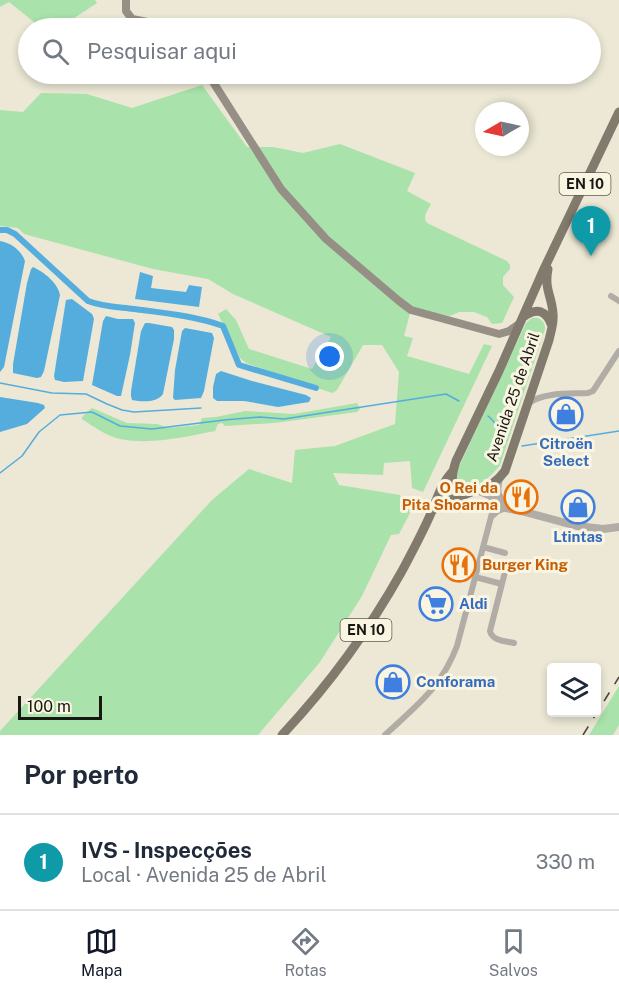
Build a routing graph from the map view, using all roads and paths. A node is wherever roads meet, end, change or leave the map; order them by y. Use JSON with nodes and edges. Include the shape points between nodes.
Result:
{"nodes":[{"id":1,"x":126,"y":0,"type":"edge"},
{"id":2,"x":131,"y":18,"type":"edge"},
{"id":3,"x":214,"y":84,"type":"edge"},
{"id":4,"x":619,"y":111,"type":"edge"},
{"id":5,"x":551,"y":256,"type":"junction"},
{"id":6,"x":611,"y":296,"type":"dead end"},
{"id":7,"x":619,"y":301,"type":"edge"},
{"id":8,"x":522,"y":320,"type":"junction"},
{"id":9,"x":552,"y":326,"type":"junction"},
{"id":10,"x":499,"y":334,"type":"junction"},
{"id":11,"x":619,"y":351,"type":"edge"},
{"id":12,"x":507,"y":352,"type":"junction"},
{"id":13,"x":536,"y":381,"type":"junction"},
{"id":14,"x":549,"y":396,"type":"junction"},
{"id":15,"x":527,"y":405,"type":"junction"},
{"id":16,"x":453,"y":470,"type":"junction"},
{"id":17,"x":499,"y":478,"type":"junction"},
{"id":18,"x":473,"y":491,"type":"junction"},
{"id":19,"x":492,"y":498,"type":"junction"},
{"id":20,"x":506,"y":508,"type":"junction"},
{"id":21,"x":521,"y":511,"type":"junction"},
{"id":22,"x":431,"y":513,"type":"junction"},
{"id":23,"x":491,"y":517,"type":"junction"},
{"id":24,"x":619,"y":527,"type":"edge"},
{"id":25,"x":483,"y":548,"type":"junction"},
{"id":26,"x":506,"y":553,"type":"dead end"},
{"id":27,"x":506,"y":572,"type":"dead end"},
{"id":28,"x":475,"y":578,"type":"junction"},
{"id":29,"x":502,"y":584,"type":"junction"},
{"id":30,"x":514,"y":643,"type":"dead end"},
{"id":31,"x":282,"y":735,"type":"edge"},
{"id":32,"x":385,"y":735,"type":"edge"}],
"edges":[{"from":1,"to":2,"type":"main road","via":[[126,11]]},
{"from":3,"to":10,"type":"main road","via":[[281,189],[326,239],[411,310]]},
{"from":4,"to":5,"type":"main road","name":"Avenida 25 de Abril","number":"EN 10"},
{"from":5,"to":8,"type":"main road","name":"Avenida 25 de Abril","number":"EN 10"},
{"from":5,"to":9,"type":"main road","name":"Avenida 25 de Abril","number":"EN 10","via":[[546,284],[553,311]]},
{"from":6,"to":7,"type":"street"},
{"from":8,"to":9,"type":"main road","name":"Avenida 25 de Abril","via":[[529,313],[541,312]]},
{"from":8,"to":10,"type":"main road","via":[[509,332]]},
{"from":8,"to":12,"type":"main road","name":"Avenida 25 de Abril","number":"EN 10"},
{"from":9,"to":13,"type":"main road","name":"Avenida 25 de Abril","number":"EN 10"},
{"from":10,"to":12,"type":"main road"},
{"from":11,"to":14,"type":"street","via":[[593,391]]},
{"from":12,"to":16,"type":"main road","name":"Avenida 25 de Abril","number":"EN 10"},
{"from":13,"to":14,"type":"street","via":[[538,390]]},
{"from":13,"to":15,"type":"main road","name":"Avenida 25 de Abril","number":"EN 10"},
{"from":14,"to":15,"type":"street"},
{"from":15,"to":17,"type":"main road","name":"Avenida 25 de Abril","number":"EN 10","via":[[505,471]]},
{"from":16,"to":18,"type":"main road","via":[[453,485],[461,491]]},
{"from":16,"to":22,"type":"main road","name":"Avenida 25 de Abril","number":"EN 10"},
{"from":17,"to":18,"type":"main road","name":"Avenida 25 de Abril","number":"EN 10"},
{"from":17,"to":21,"type":"street","via":[[497,494],[504,503]]},
{"from":18,"to":19,"type":"street"},
{"from":18,"to":22,"type":"main road","name":"Avenida 25 de Abril","number":"EN 10","via":[[440,504]]},
{"from":19,"to":20,"type":"street"},
{"from":19,"to":23,"type":"street"},
{"from":20,"to":21,"type":"street"},
{"from":20,"to":23,"type":"street"},
{"from":21,"to":24,"type":"street","via":[[578,526]]},
{"from":22,"to":31,"type":"main road","name":"Avenida 25 de Abril","number":"EN 10","via":[[359,641]]},
{"from":23,"to":25,"type":"street"},
{"from":25,"to":26,"type":"street"},
{"from":25,"to":28,"type":"street"},
{"from":27,"to":29,"type":"street"},
{"from":28,"to":29,"type":"street"},
{"from":28,"to":32,"type":"street","via":[[457,646],[445,673],[427,696]]},
{"from":29,"to":30,"type":"street","via":[[491,635]]}]}
